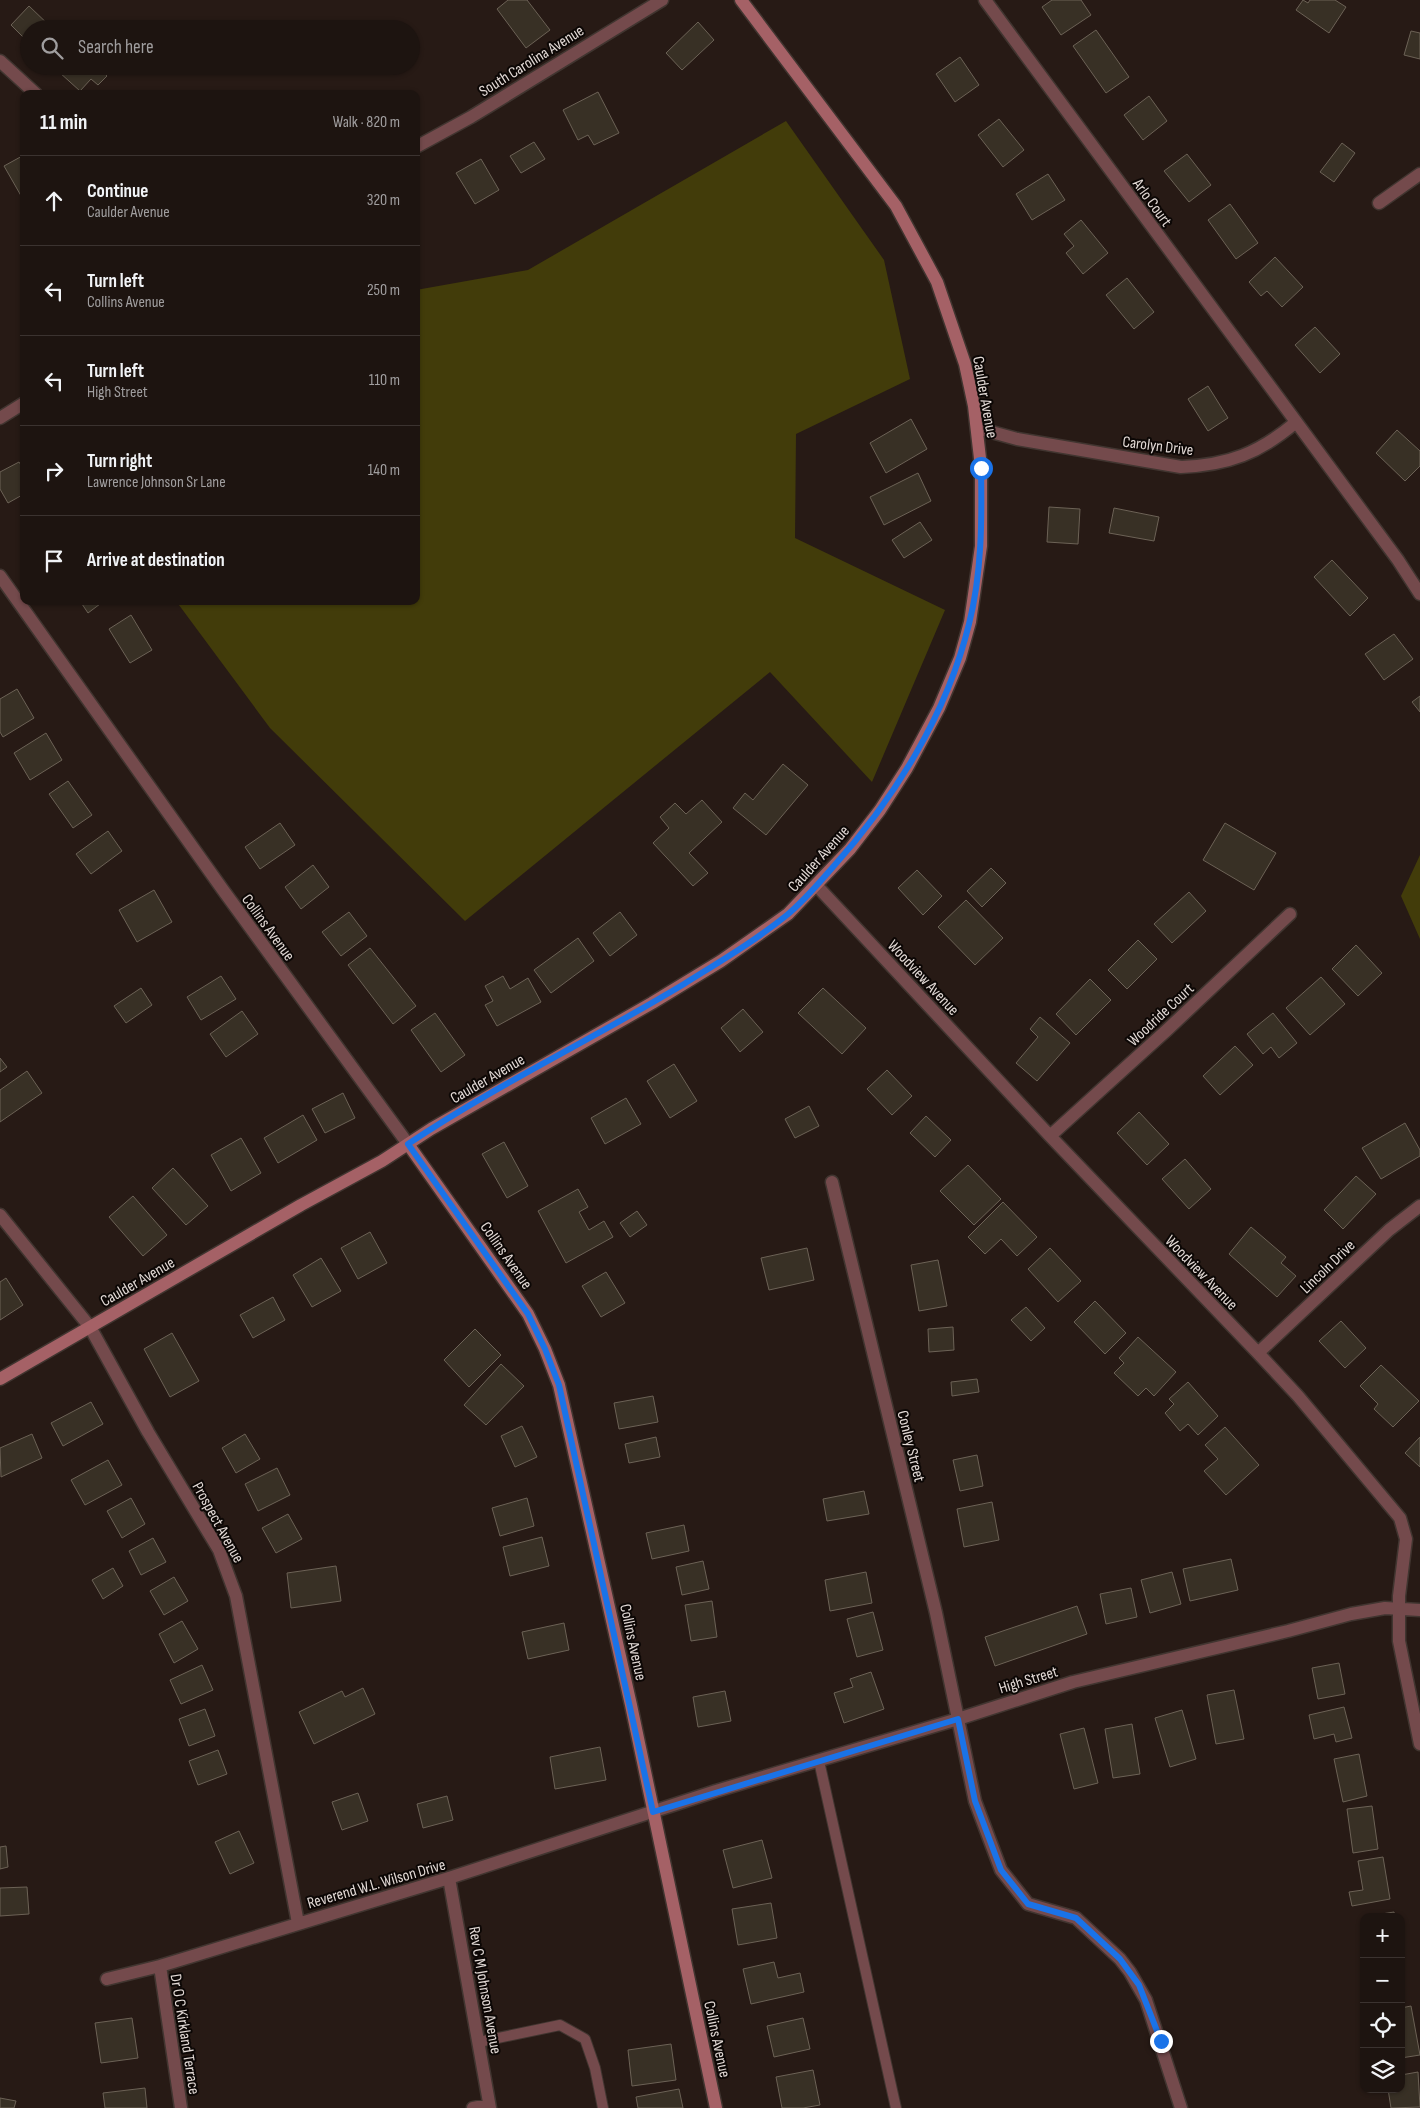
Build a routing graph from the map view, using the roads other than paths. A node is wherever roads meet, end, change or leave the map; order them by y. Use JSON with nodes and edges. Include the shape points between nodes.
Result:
{"nodes":[{"id":1,"x":662,"y":0,"type":"edge"},
{"id":2,"x":741,"y":0,"type":"edge"},
{"id":3,"x":985,"y":0,"type":"edge"},
{"id":4,"x":0,"y":61,"type":"edge"},
{"id":5,"x":32,"y":90,"type":"edge"},
{"id":6,"x":420,"y":145,"type":"edge"},
{"id":7,"x":1420,"y":174,"type":"edge"},
{"id":8,"x":1379,"y":203,"type":"dead end"},
{"id":9,"x":20,"y":406,"type":"edge"},
{"id":10,"x":0,"y":418,"type":"edge"},
{"id":11,"x":1295,"y":423,"type":"junction"},
{"id":12,"x":977,"y":428,"type":"junction"},
{"id":13,"x":0,"y":576,"type":"edge"},
{"id":14,"x":4,"y":592,"type":"edge"},
{"id":15,"x":1420,"y":594,"type":"edge"},
{"id":16,"x":817,"y":886,"type":"junction"},
{"id":17,"x":1290,"y":914,"type":"dead end"},
{"id":18,"x":1050,"y":1136,"type":"junction"},
{"id":19,"x":408,"y":1144,"type":"junction"},
{"id":20,"x":832,"y":1182,"type":"dead end"},
{"id":21,"x":1420,"y":1206,"type":"edge"},
{"id":22,"x":0,"y":1215,"type":"edge"},
{"id":23,"x":90,"y":1327,"type":"junction"},
{"id":24,"x":1258,"y":1352,"type":"junction"},
{"id":25,"x":0,"y":1379,"type":"edge"},
{"id":26,"x":1398,"y":1607,"type":"junction"},
{"id":27,"x":1420,"y":1610,"type":"edge"},
{"id":28,"x":958,"y":1719,"type":"junction"},
{"id":29,"x":1420,"y":1744,"type":"edge"},
{"id":30,"x":819,"y":1761,"type":"junction"},
{"id":31,"x":653,"y":1812,"type":"junction"},
{"id":32,"x":449,"y":1878,"type":"junction"},
{"id":33,"x":298,"y":1923,"type":"junction"},
{"id":34,"x":160,"y":1966,"type":"junction"},
{"id":35,"x":107,"y":1979,"type":"dead end"},
{"id":36,"x":479,"y":2042,"type":"junction"},
{"id":37,"x":490,"y":2107,"type":"edge"},
{"id":38,"x":181,"y":2108,"type":"edge"},
{"id":39,"x":473,"y":2108,"type":"edge"},
{"id":40,"x":603,"y":2108,"type":"edge"},
{"id":41,"x":716,"y":2108,"type":"edge"},
{"id":42,"x":896,"y":2108,"type":"edge"},
{"id":43,"x":1181,"y":2108,"type":"edge"}],
"edges":[{"from":1,"to":6,"type":"street","name":"South Carolina Avenue"},
{"from":2,"to":12,"type":"street","name":"Caulder Avenue","via":[[871,170],[918,243],[952,322],[965,364]]},
{"from":3,"to":11,"type":"street","name":"Arlo Court"},
{"from":4,"to":5,"type":"street"},
{"from":7,"to":8,"type":"street"},
{"from":9,"to":10,"type":"street"},
{"from":11,"to":12,"type":"street","name":"Carolyn Drive","via":[[1276,439],[1231,461],[1182,467],[1017,439]]},
{"from":11,"to":15,"type":"street"},
{"from":12,"to":16,"type":"street","name":"Caulder Avenue","via":[[982,507],[980,546],[970,622],[960,658],[939,708],[907,768],[874,818]]},
{"from":13,"to":14,"type":"street","name":"Collins Avenue"},
{"from":14,"to":19,"type":"street","name":"Collins Avenue"},
{"from":16,"to":18,"type":"street","name":"Woodview Avenue"},
{"from":16,"to":19,"type":"street","name":"Caulder Avenue","via":[[788,914],[721,961]]},
{"from":17,"to":18,"type":"street","name":"Woodride Court"},
{"from":18,"to":24,"type":"street","name":"Woodview Avenue"},
{"from":19,"to":23,"type":"street","name":"Caulder Avenue"},
{"from":19,"to":31,"type":"street","name":"Collins Avenue","via":[[528,1314],[559,1385]]},
{"from":20,"to":28,"type":"street","name":"Conley Street","via":[[936,1613]]},
{"from":21,"to":24,"type":"street","name":"Lincoln Drive","via":[[1389,1230]]},
{"from":22,"to":23,"type":"street","name":"Prospect Avenue"},
{"from":23,"to":25,"type":"street","name":"Caulder Avenue"},
{"from":23,"to":33,"type":"street","name":"Prospect Avenue","via":[[229,1573],[242,1624]]},
{"from":24,"to":26,"type":"street","name":"Woodview Avenue","via":[[1400,1518],[1406,1539]]},
{"from":26,"to":27,"type":"street","name":"High Street"},
{"from":26,"to":28,"type":"street","name":"High Street","via":[[1351,1614],[1131,1667]]},
{"from":26,"to":29,"type":"street","name":"Woodview Avenue","via":[[1399,1641]]},
{"from":28,"to":30,"type":"street","name":"High Street"},
{"from":28,"to":43,"type":"street","name":"Conley Street","via":[[975,1801],[1001,1870],[1028,1904],[1076,1918],[1130,1972],[1146,2000]]},
{"from":30,"to":31,"type":"street","name":"High Street"},
{"from":30,"to":42,"type":"lane"},
{"from":31,"to":32,"type":"street","name":"Reverend W.L. Wilson Drive"},
{"from":31,"to":41,"type":"street","name":"Collins Avenue"},
{"from":32,"to":33,"type":"street","name":"Reverend W.L. Wilson Drive"},
{"from":32,"to":36,"type":"street","name":"Rev C M Johnson Avenue"},
{"from":33,"to":34,"type":"street","name":"Reverend W.L. Wilson Drive"},
{"from":34,"to":35,"type":"street","name":"Reverend W.L. Wilson Drive"},
{"from":34,"to":38,"type":"street","name":"Dr O C Kirkland Terrace"},
{"from":36,"to":37,"type":"street","name":"Rev C M Johnson Avenue"},
{"from":36,"to":40,"type":"lane","via":[[560,2025],[585,2039],[596,2068]]},
{"from":37,"to":39,"type":"street"}]}
